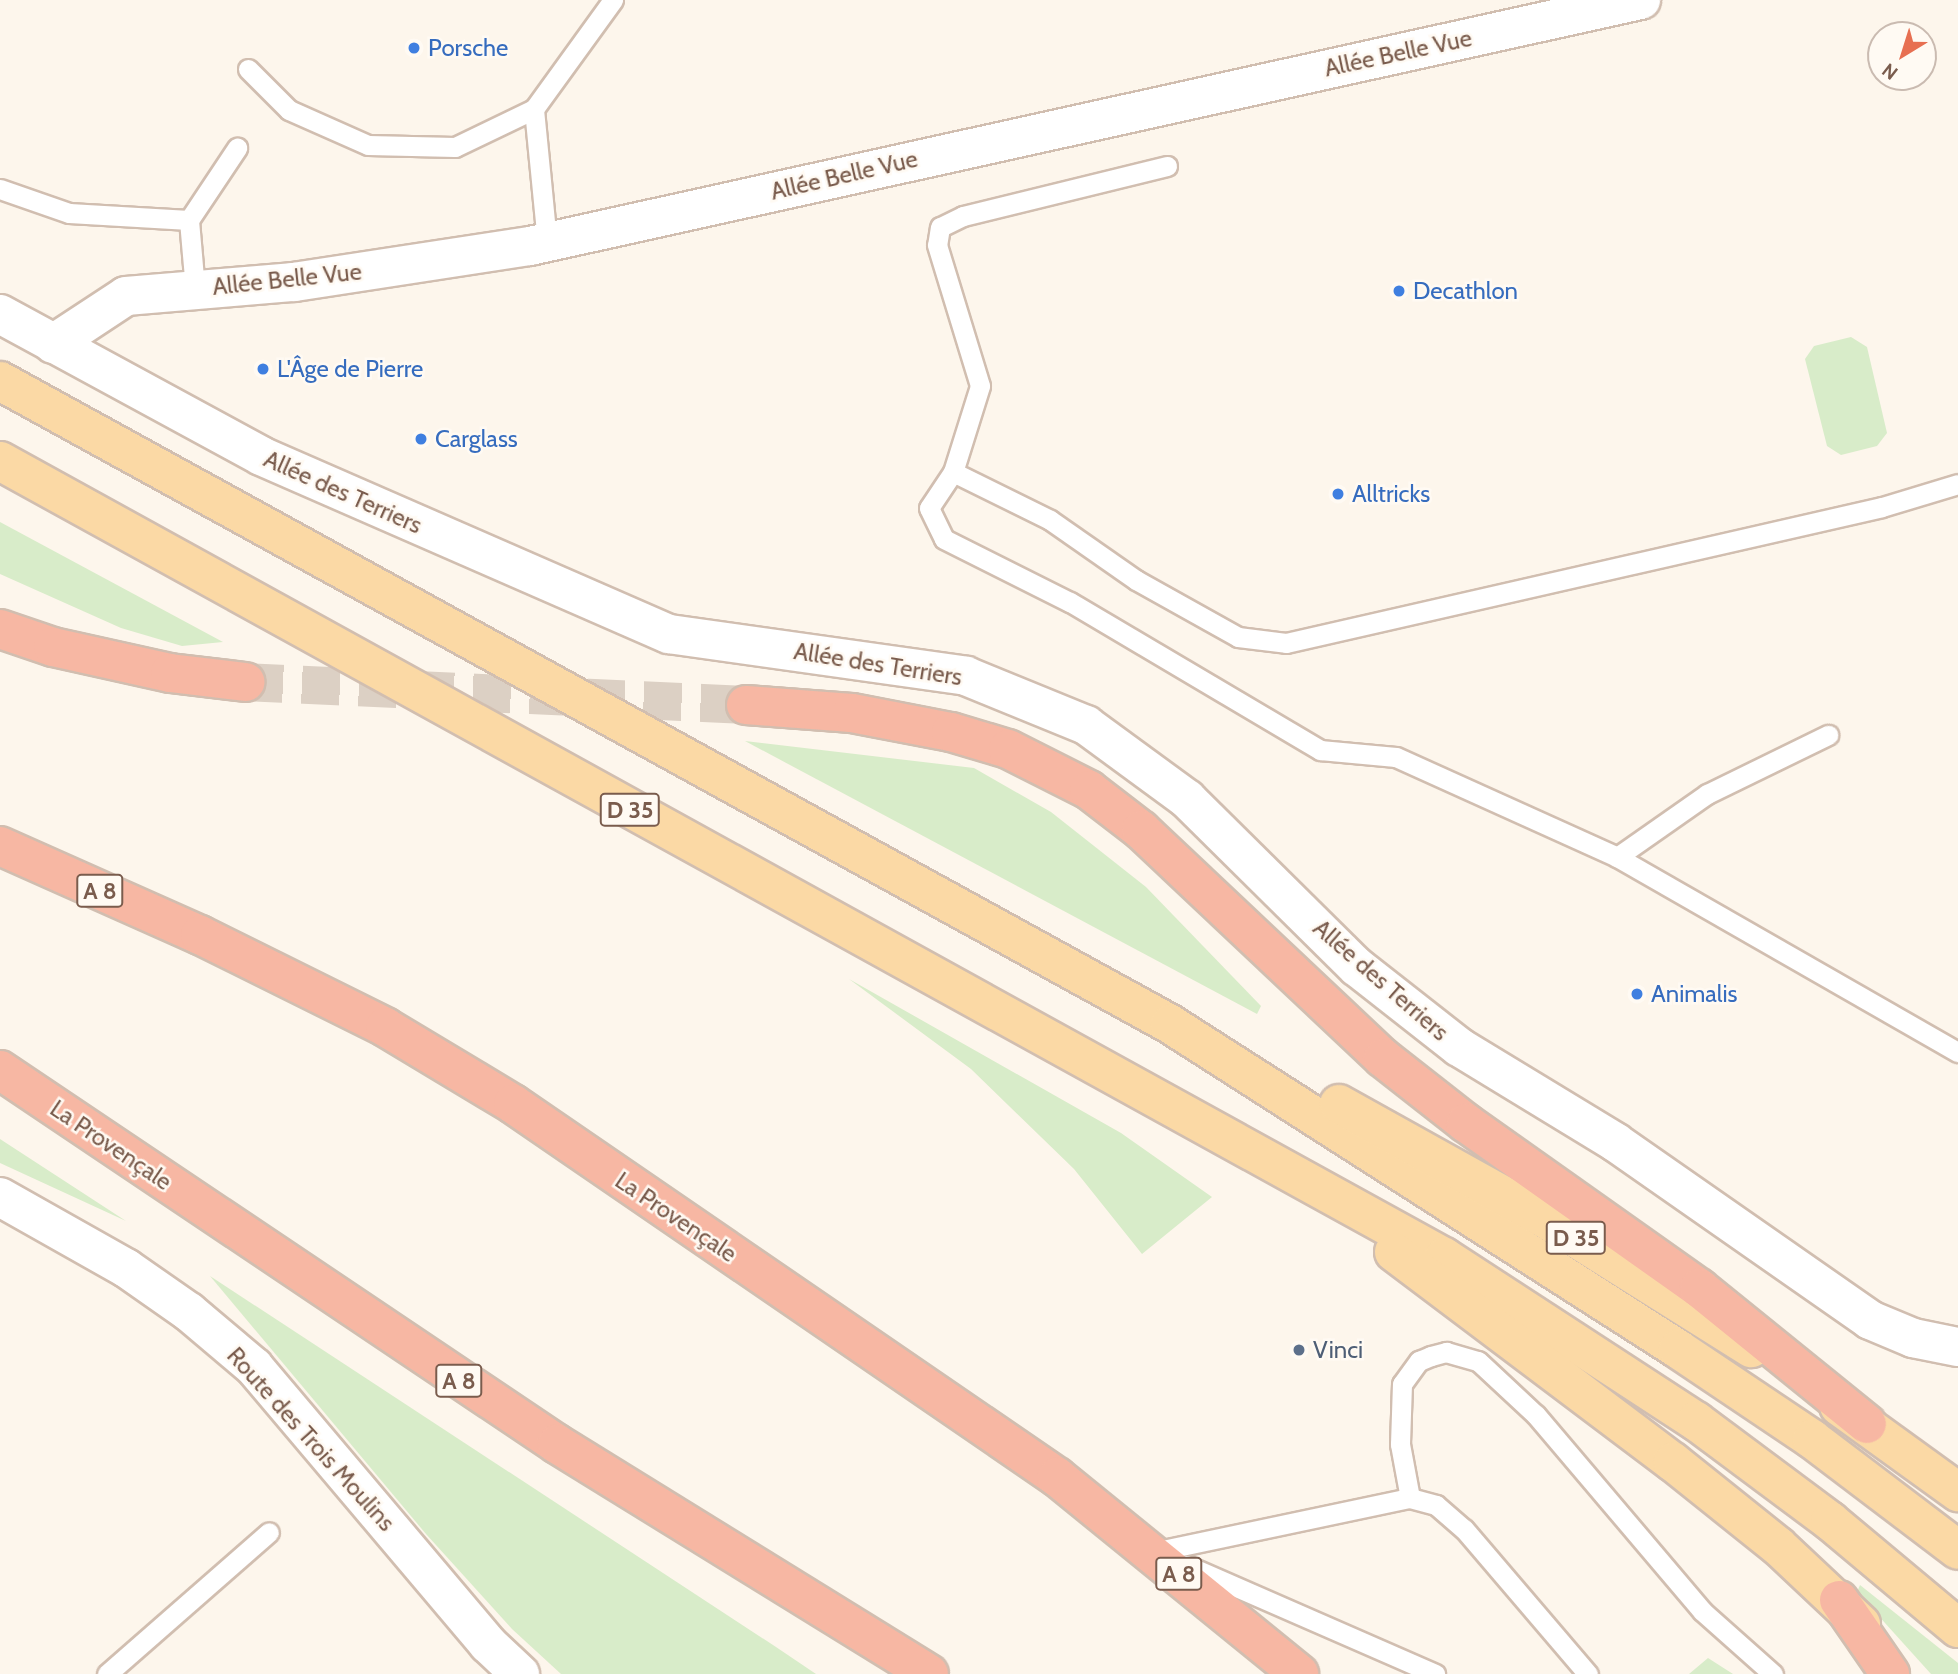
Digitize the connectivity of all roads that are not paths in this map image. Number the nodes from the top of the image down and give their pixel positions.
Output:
1 (613, 0) edge
2 (1641, 0) edge
3 (248, 69) dead end
4 (534, 109) junction
5 (237, 148) dead end
6 (1167, 166) dead end
7 (0, 189) edge
8 (189, 220) junction
9 (547, 242) junction
10 (195, 289) junction
11 (0, 314) edge
12 (53, 344) junction
13 (0, 381) edge
14 (0, 461) edge
15 (953, 472) junction
16 (1958, 484) edge
17 (0, 629) edge
18 (244, 681) tunnel mouth
19 (746, 705) tunnel mouth
20 (1828, 735) dead end
21 (0, 846) edge
22 (1617, 857) junction
23 (1170, 1024) junction
24 (1955, 1045) edge
25 (0, 1070) edge
26 (1262, 1157) junction
27 (0, 1198) edge
28 (1870, 1320) junction
29 (1958, 1328) edge
30 (1958, 1347) edge
31 (1867, 1424) junction
32 (1958, 1492) edge
33 (1410, 1497) junction
34 (269, 1532) dead end
35 (1958, 1550) edge
36 (1153, 1552) junction
37 (1839, 1600) junction
38 (1958, 1628) edge
39 (107, 1674) edge
40 (520, 1674) edge
41 (929, 1674) edge
42 (1298, 1674) edge
43 (1435, 1674) edge
44 (1588, 1674) edge
45 (1773, 1674) edge
46 (1890, 1674) edge
47 (1908, 1674) edge

1 - 4 lane
2 - 9 street, Allée Belle Vue
3 - 4 lane
4 - 9 lane
5 - 8 lane
6 - 15 lane
7 - 8 lane
8 - 10 lane
9 - 10 street, Allée Belle Vue
10 - 12 street, Allée Belle Vue
11 - 12 street, Allée des Terriers
12 - 28 street, Allée des Terriers
13 - 23 main road, D 35
14 - 26 main road, D 35
15 - 16 lane
15 - 22 lane
17 - 18 highway
19 - 31 highway
20 - 22 lane
21 - 36 highway, La Provençale / A 8
22 - 24 lane
23 - 31 main road, D 35
23 - 35 main road
25 - 41 highway, La Provençale / A 8
26 - 37 main road
26 - 38 main road, D 35
27 - 40 street, Route des Trois Moulins
28 - 29 street, Allée des Terriers
28 - 30 street, Allée des Terriers
31 - 32 main road, D 35
33 - 36 lane
33 - 44 lane
33 - 45 lane
34 - 39 lane
36 - 42 highway, La Provençale / A 8
36 - 43 lane
37 - 46 highway
37 - 47 main road

